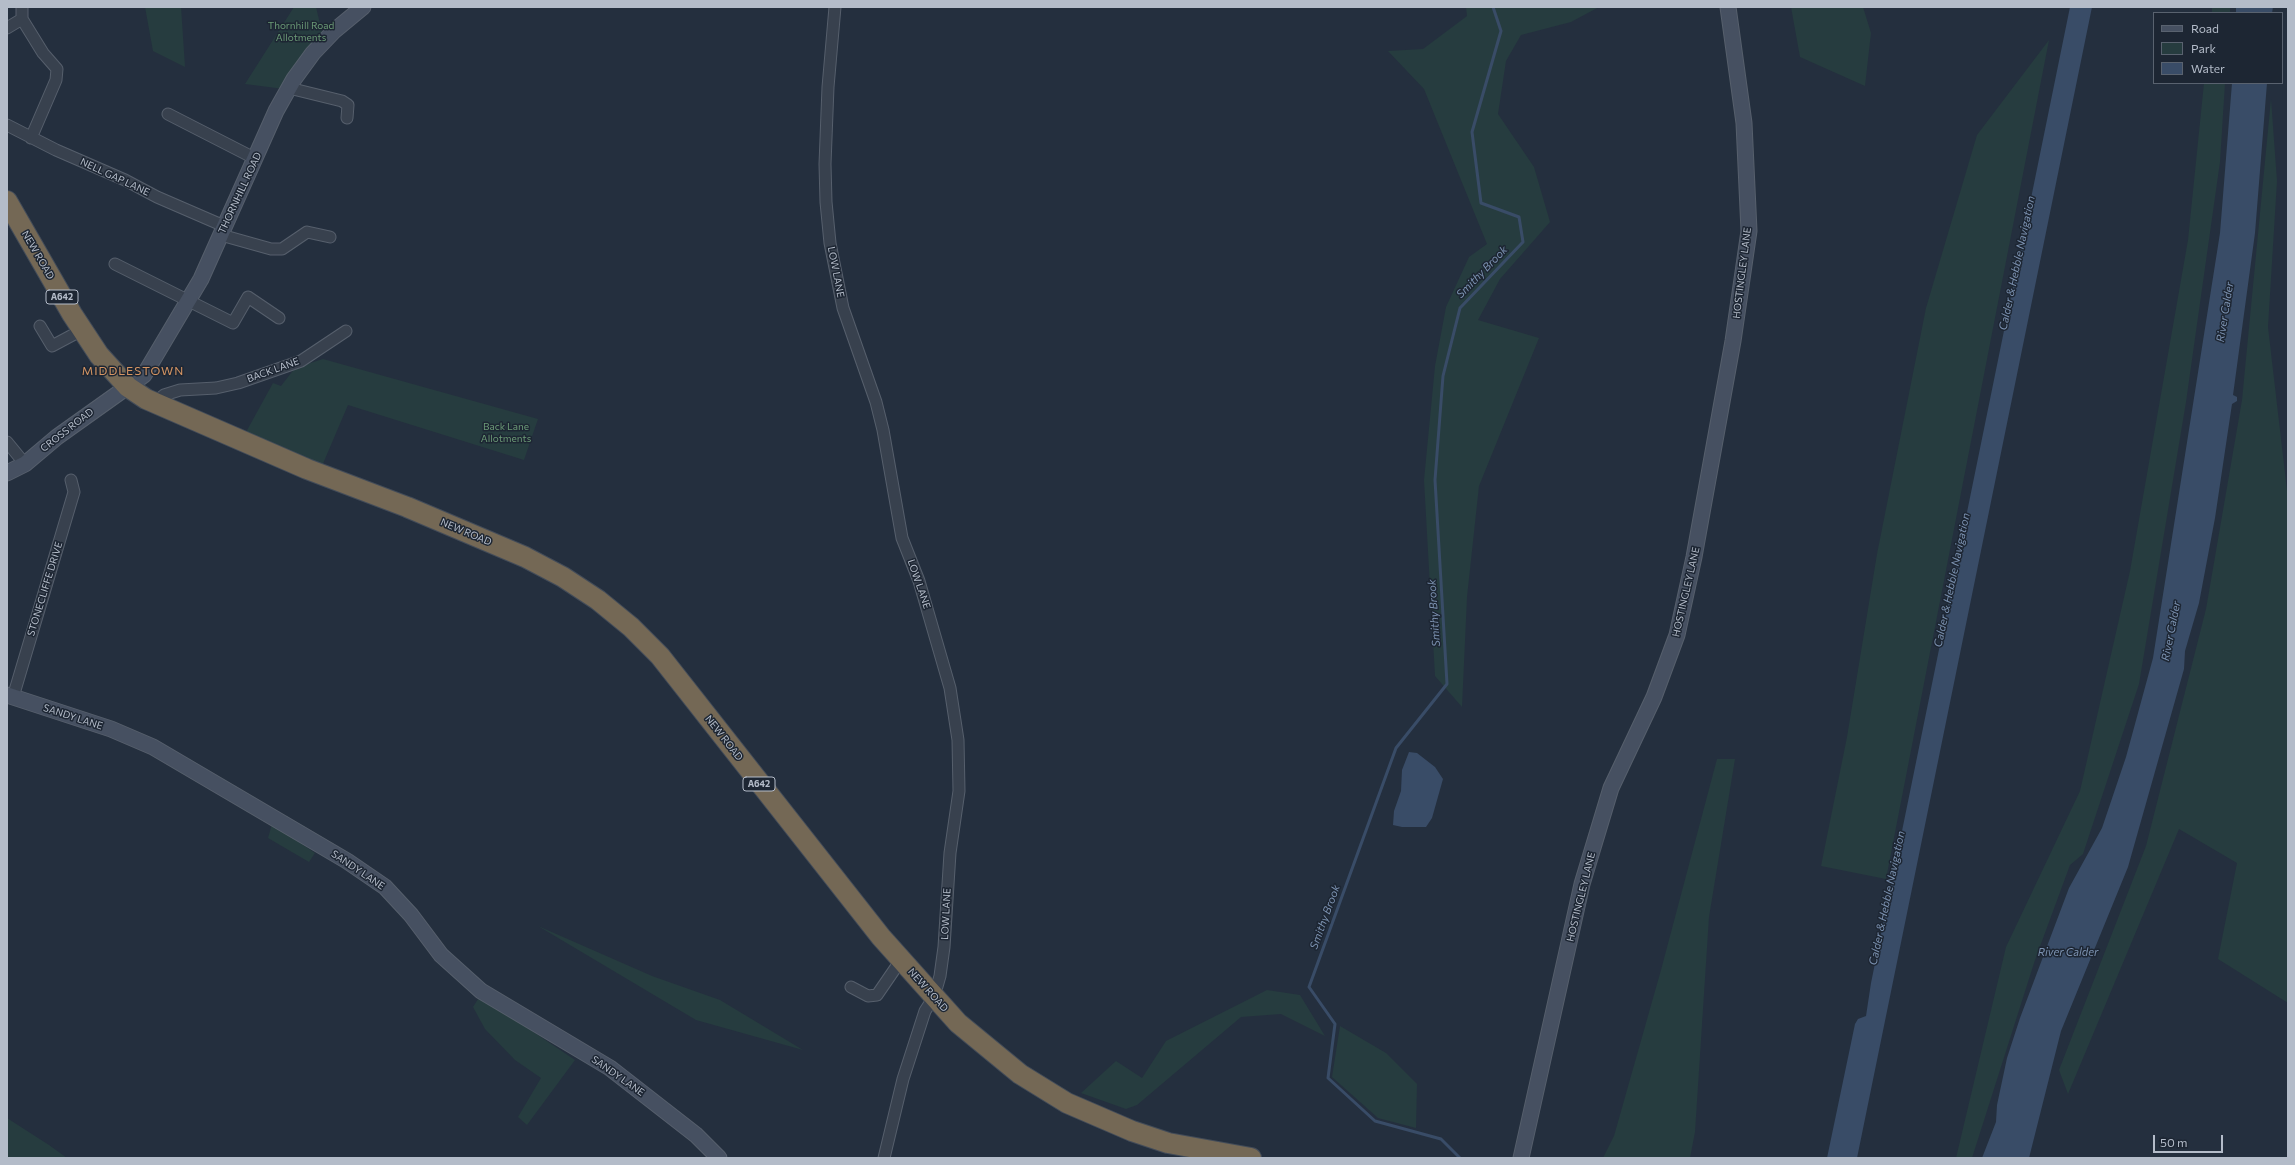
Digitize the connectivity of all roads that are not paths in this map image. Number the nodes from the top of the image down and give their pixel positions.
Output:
1 (363, 7) edge
2 (835, 7) edge
3 (1728, 7) edge
4 (22, 12) edge
5 (7, 28) edge
6 (289, 88) junction
7 (168, 114) dead end
8 (347, 118) dead end
9 (7, 125) edge
10 (31, 138) junction
11 (256, 159) junction
12 (7, 201) edge
13 (222, 231) junction
14 (330, 237) dead end
15 (115, 264) dead end
16 (188, 301) junction
17 (279, 318) dead end
18 (40, 326) dead end
19 (82, 330) junction
20 (346, 331) dead end
21 (128, 387) junction
22 (150, 401) junction
23 (7, 442) edge
24 (25, 464) junction
25 (7, 473) edge
26 (71, 480) dead end
27 (10, 696) edge
28 (901, 960) junction
29 (851, 987) dead end
30 (934, 997) junction
31 (719, 1158) edge
32 (884, 1158) edge
33 (1251, 1158) edge
34 (1521, 1158) edge

1 - 6 street, THORNHILL ROAD
2 - 30 street, LOW LANE
3 - 34 street, HOSTINGLEY LANE
4 - 5 street
4 - 10 street
6 - 8 street
6 - 11 street, THORNHILL ROAD
7 - 11 street
9 - 10 street, NELL GAP LANE
10 - 13 street, NELL GAP LANE
11 - 13 street, THORNHILL ROAD
12 - 19 highway, NEW ROAD / A642
13 - 14 street, NELL GAP LANE
13 - 16 street, THORNHILL ROAD
15 - 16 street
16 - 17 street
16 - 21 street, THORNHILL ROAD
18 - 19 street
19 - 21 highway, NEW ROAD / A642
20 - 22 street, BACK LANE
21 - 22 highway, NEW ROAD / A642
21 - 24 street, CROSS ROAD
22 - 28 highway, NEW ROAD / A642
23 - 24 street
24 - 25 street, CROSS ROAD
26 - 27 street, STONECLIFFE DRIVE
27 - 31 street, SANDY LANE
28 - 29 street
28 - 30 highway, NEW ROAD / A642
30 - 32 street, LOW LANE
30 - 33 highway, NEW ROAD / A642

